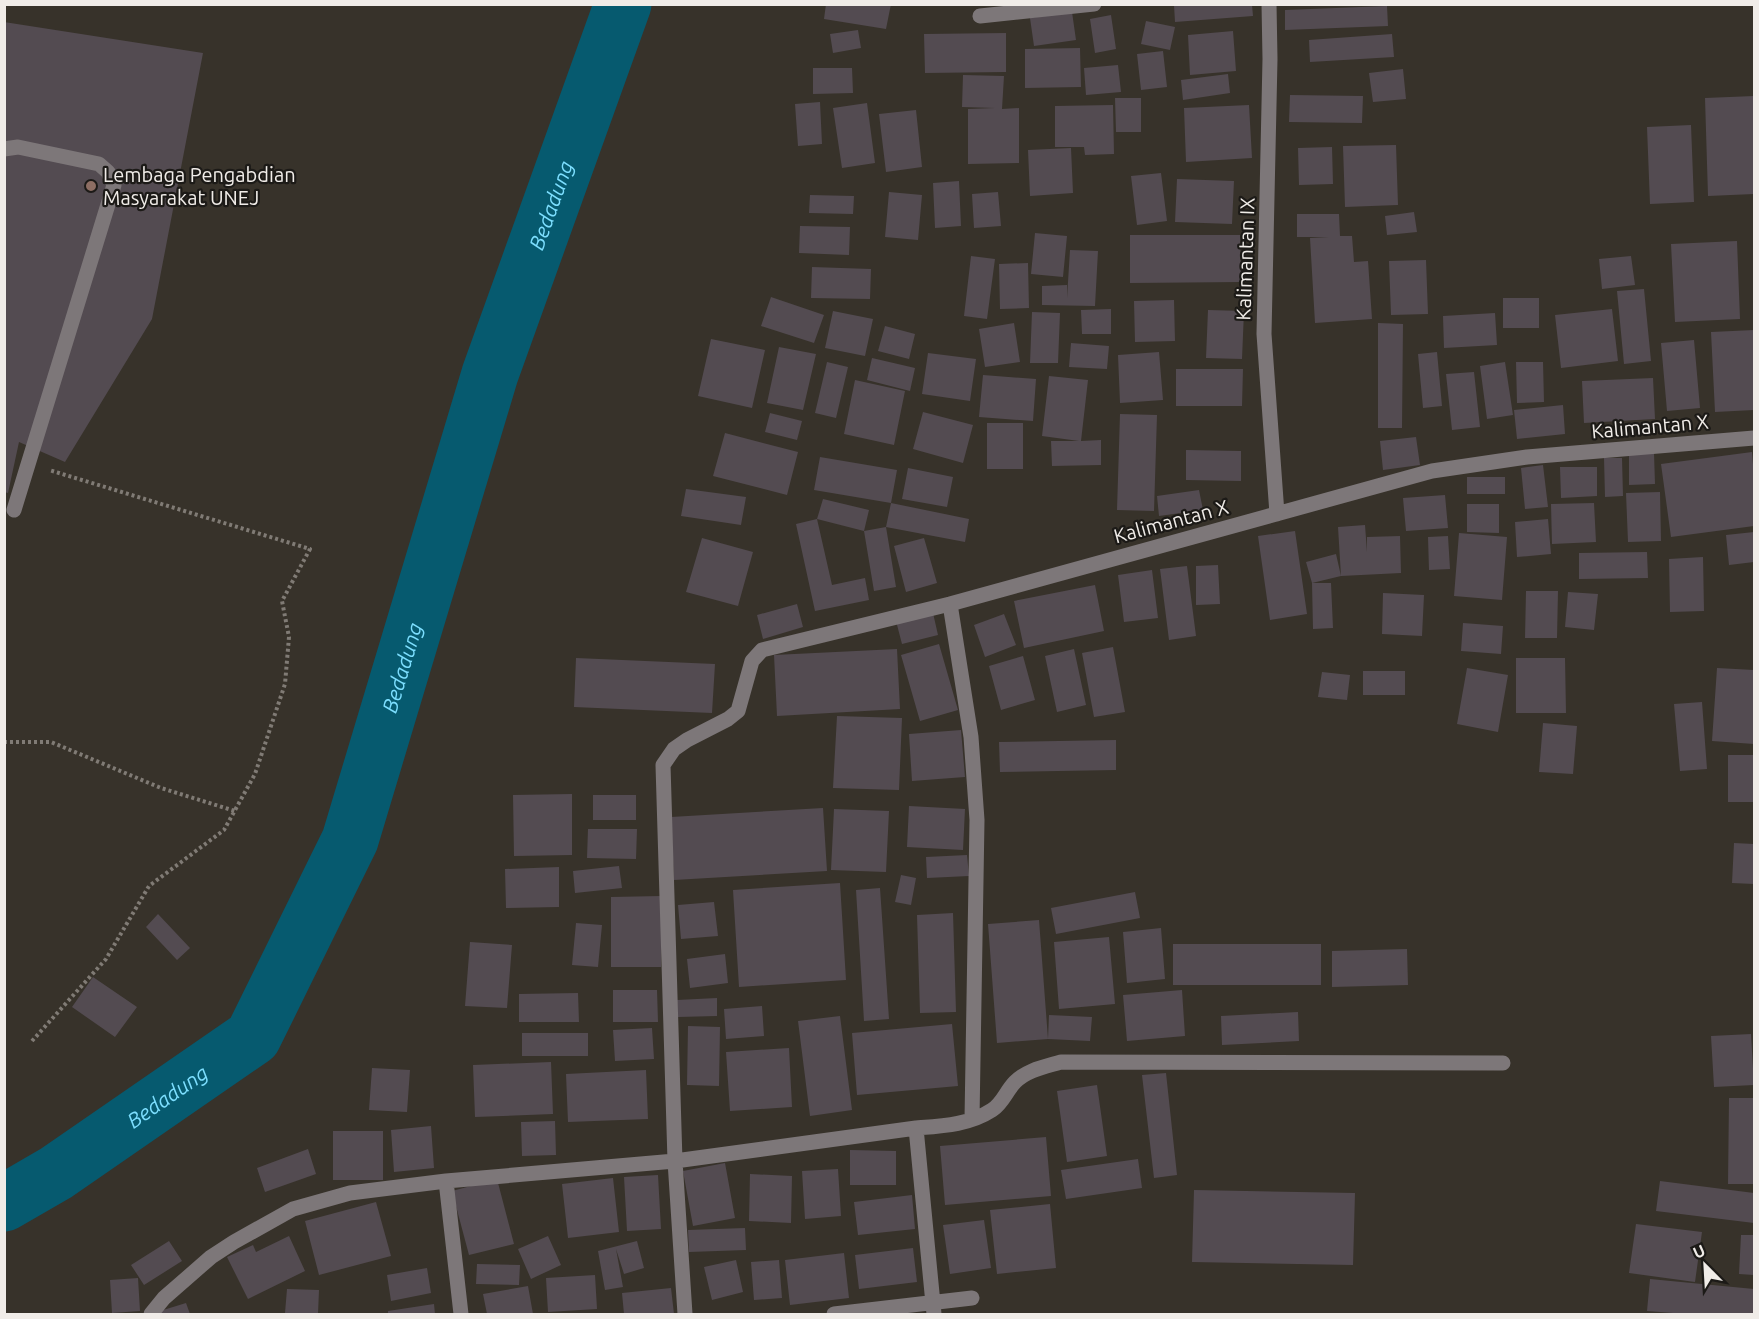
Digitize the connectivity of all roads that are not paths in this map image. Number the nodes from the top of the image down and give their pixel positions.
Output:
1 (1094, 4) edge
2 (1269, 4) edge
3 (980, 16) dead end
4 (4, 149) edge
5 (1755, 438) edge
6 (15, 510) edge
7 (1277, 514) junction
8 (950, 604) junction
9 (1503, 1063) dead end
10 (972, 1119) junction
11 (916, 1128) junction
12 (675, 1161) junction
13 (446, 1181) junction
14 (972, 1298) dead end
15 (933, 1309) edge
16 (151, 1314) edge
17 (461, 1314) edge
18 (685, 1314) edge
19 (834, 1314) edge

1 - 3 street
2 - 7 street, Kalimantan IX
4 - 6 street
5 - 7 street, Kalimantan X
7 - 8 street, Kalimantan X
8 - 10 street
8 - 12 street, Kalimantan X
9 - 10 street
10 - 11 street
11 - 12 street
11 - 15 street
12 - 13 street
12 - 18 street
13 - 16 street
13 - 17 street
14 - 15 street
15 - 19 street

